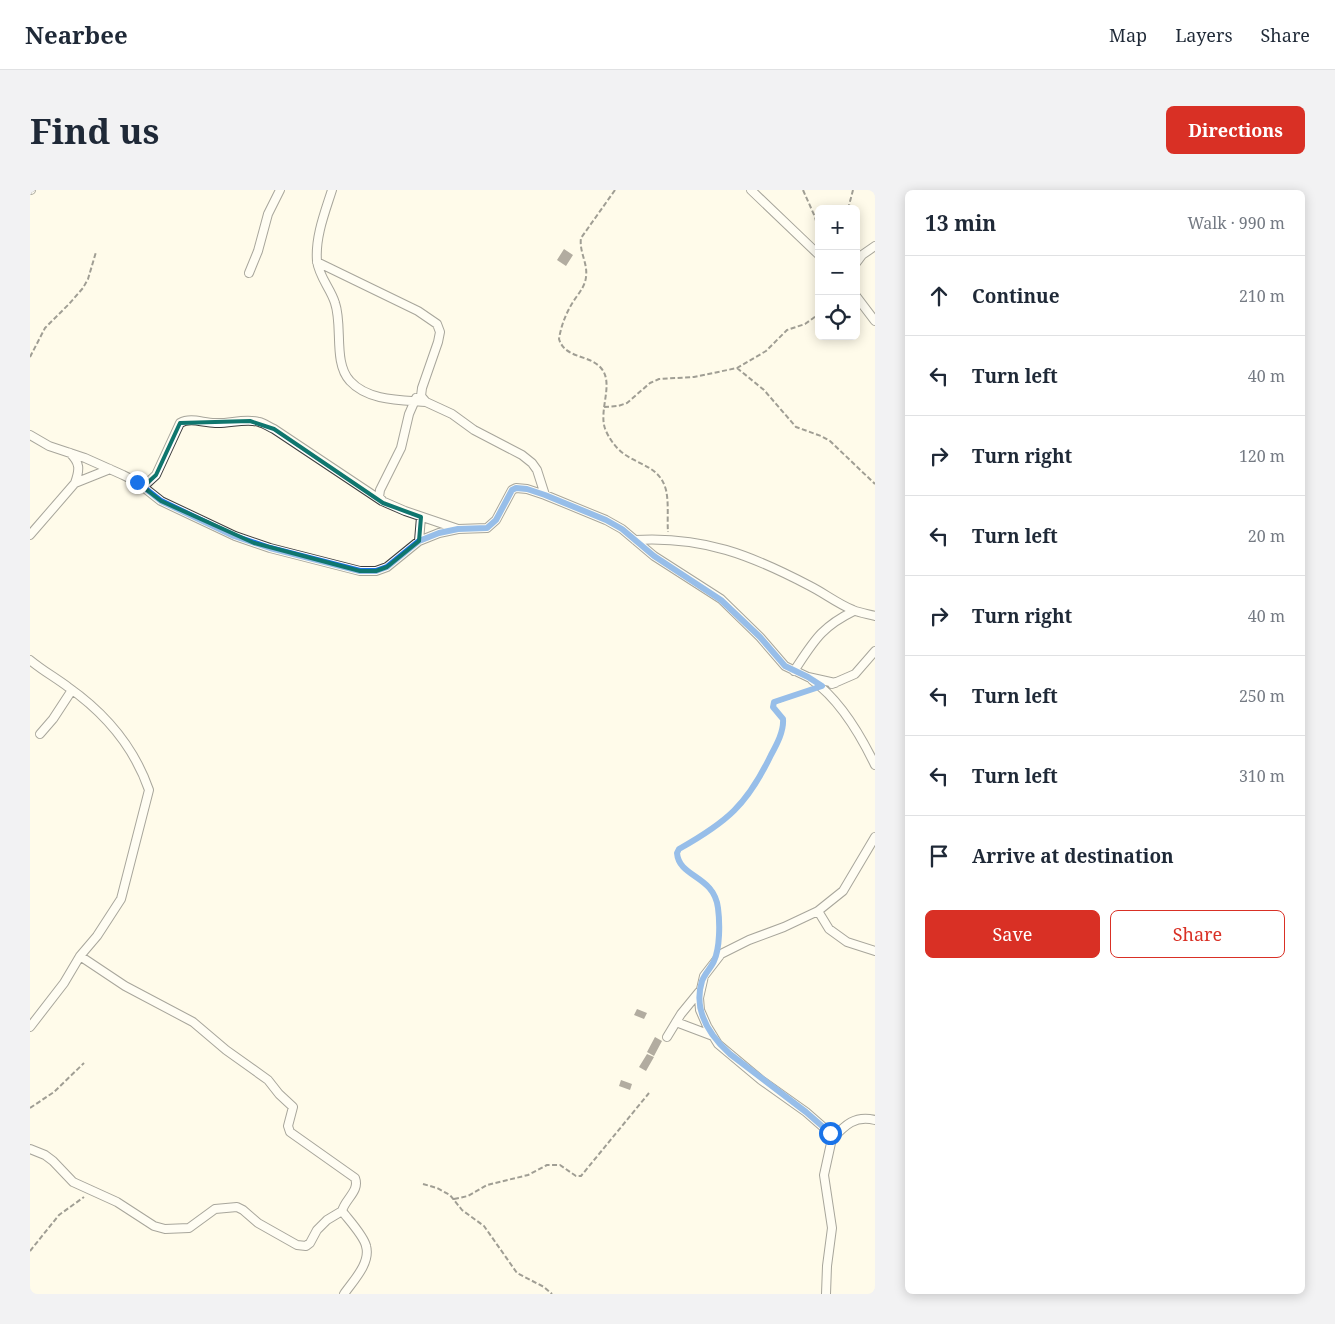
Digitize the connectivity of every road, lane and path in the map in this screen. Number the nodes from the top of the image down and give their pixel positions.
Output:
1 (280, 190) edge
2 (332, 190) edge
3 (615, 190) edge
4 (750, 190) edge
5 (803, 190) edge
6 (853, 190) edge
7 (849, 205) edge
8 (815, 217) edge
9 (875, 246) edge
10 (815, 251) edge
11 (96, 252) dead end
12 (860, 258) edge
13 (317, 262) junction
14 (249, 273) dead end
15 (860, 299) edge
16 (815, 317) edge
17 (875, 321) edge
18 (30, 357) edge
19 (736, 368) junction
20 (422, 388) junction
21 (414, 401) junction
22 (426, 402) junction
23 (604, 407) junction
24 (30, 435) edge
25 (69, 453) junction
26 (110, 469) junction
27 (75, 483) junction
28 (875, 484) edge
29 (143, 487) junction
30 (545, 495) junction
31 (382, 501) junction
32 (421, 517) junction
33 (458, 529) junction
34 (30, 535) edge
35 (668, 539) junction
36 (635, 540) junction
37 (419, 541) junction
38 (854, 610) junction
39 (875, 616) edge
40 (875, 651) edge
41 (30, 660) edge
42 (794, 671) junction
43 (808, 677) junction
44 (835, 683) junction
45 (822, 686) junction
46 (72, 690) junction
47 (40, 734) dead end
48 (875, 765) edge
49 (875, 838) edge
50 (818, 911) junction
51 (875, 951) edge
52 (80, 956) junction
53 (714, 960) junction
54 (700, 990) junction
55 (676, 1022) junction
56 (30, 1027) edge
57 (713, 1036) junction
58 (667, 1037) dead end
59 (84, 1063) dead end
60 (649, 1093) dead end
61 (30, 1108) edge
62 (875, 1120) edge
63 (832, 1139) junction
64 (30, 1149) edge
65 (423, 1184) dead end
66 (92, 1191) junction
67 (454, 1199) junction
68 (342, 1211) junction
69 (30, 1251) edge
70 (344, 1294) edge
71 (552, 1294) edge
72 (826, 1294) edge

1 - 14 street
2 - 13 street
3 - 23 path
4 - 10 street
5 - 8 path
6 - 7 path
9 - 12 street
11 - 18 path
13 - 20 street
13 - 21 street
15 - 17 street
16 - 19 path
19 - 23 path
19 - 28 path
20 - 21 street
20 - 22 street
21 - 22 street
21 - 31 street
22 - 30 street
23 - 35 path
24 - 25 street
25 - 26 street
25 - 27 street
26 - 27 street
26 - 29 street
27 - 34 street
29 - 31 street
29 - 37 street
30 - 33 street
30 - 36 street
31 - 32 street
31 - 33 street
32 - 33 street
32 - 37 street
33 - 37 street
35 - 36 street
35 - 38 street
36 - 42 street
38 - 39 street
38 - 42 street
40 - 44 street
41 - 46 street
42 - 43 street
43 - 44 street
43 - 45 street
44 - 45 street
45 - 48 street
45 - 53 path
46 - 47 street
46 - 52 street
49 - 50 street
50 - 51 street
50 - 53 street
52 - 56 street
52 - 68 street
53 - 54 street
54 - 55 street
54 - 57 street
55 - 57 street
55 - 58 street
57 - 63 street
59 - 61 path
60 - 67 path
62 - 63 street
63 - 72 street
64 - 66 street
65 - 67 path
66 - 68 street
66 - 69 path
67 - 71 path
68 - 70 street

